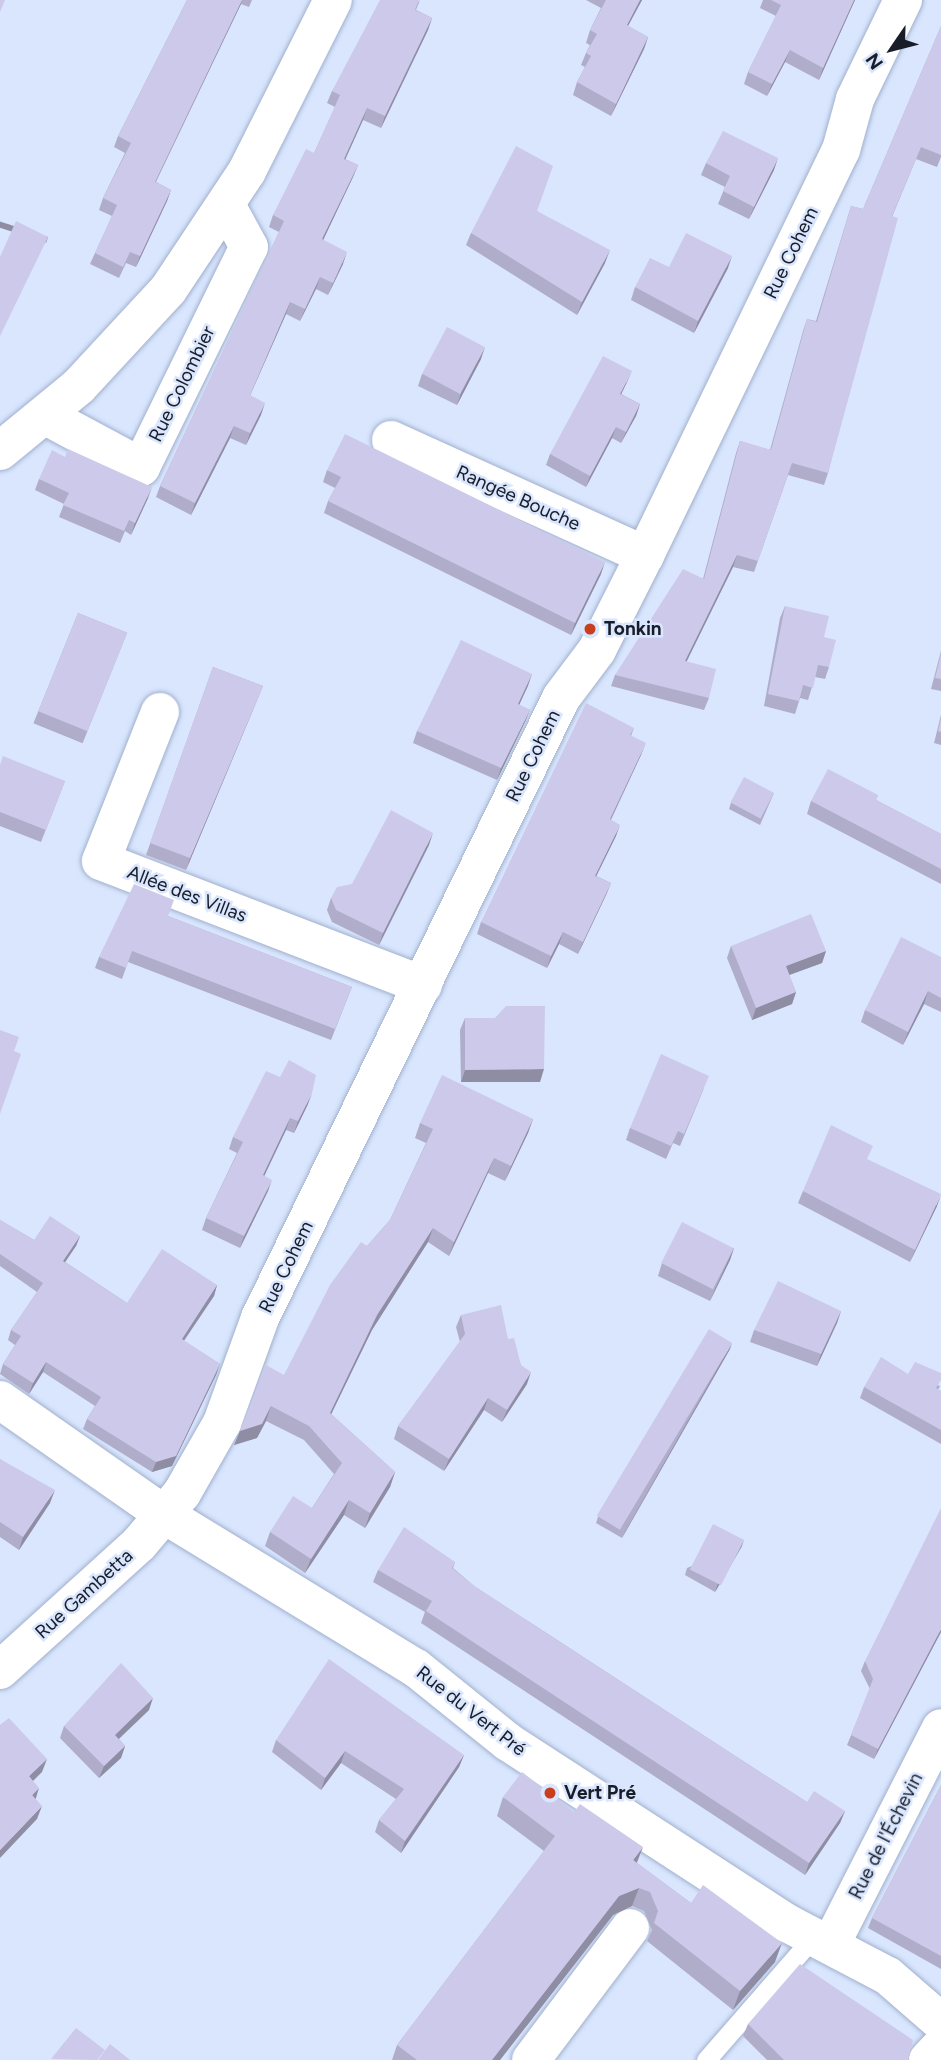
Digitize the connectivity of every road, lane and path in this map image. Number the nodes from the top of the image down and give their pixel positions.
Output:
1 (333, 0) edge
2 (903, 0) edge
3 (226, 205) junction
4 (46, 416) junction
5 (391, 440) dead end
6 (0, 451) edge
7 (645, 555) junction
8 (160, 712) dead end
9 (423, 985) junction
10 (0, 1400) edge
11 (165, 1515) junction
12 (0, 1670) edge
13 (941, 1728) edge
14 (630, 1928) dead end
15 (823, 1940) junction
16 (941, 2022) edge
17 (941, 2046) edge
18 (531, 2060) edge
19 (706, 2060) edge
20 (929, 2060) edge

1 - 3 street
2 - 7 street, Rue Cohem
3 - 4 street
3 - 4 street, Rue Colombier
4 - 6 street
5 - 7 street, Rangée Bouche
7 - 9 street, Rue Cohem
8 - 9 street, Allée des Villas
9 - 11 street, Rue Cohem
10 - 11 street, Rue du Vert Pré
11 - 12 street, Rue Gambetta
11 - 15 street, Rue du Vert Pré
13 - 15 street, Rue de l'Échevin
14 - 18 street
15 - 16 street, Rue du Vert Pré
15 - 19 lane
17 - 20 street

